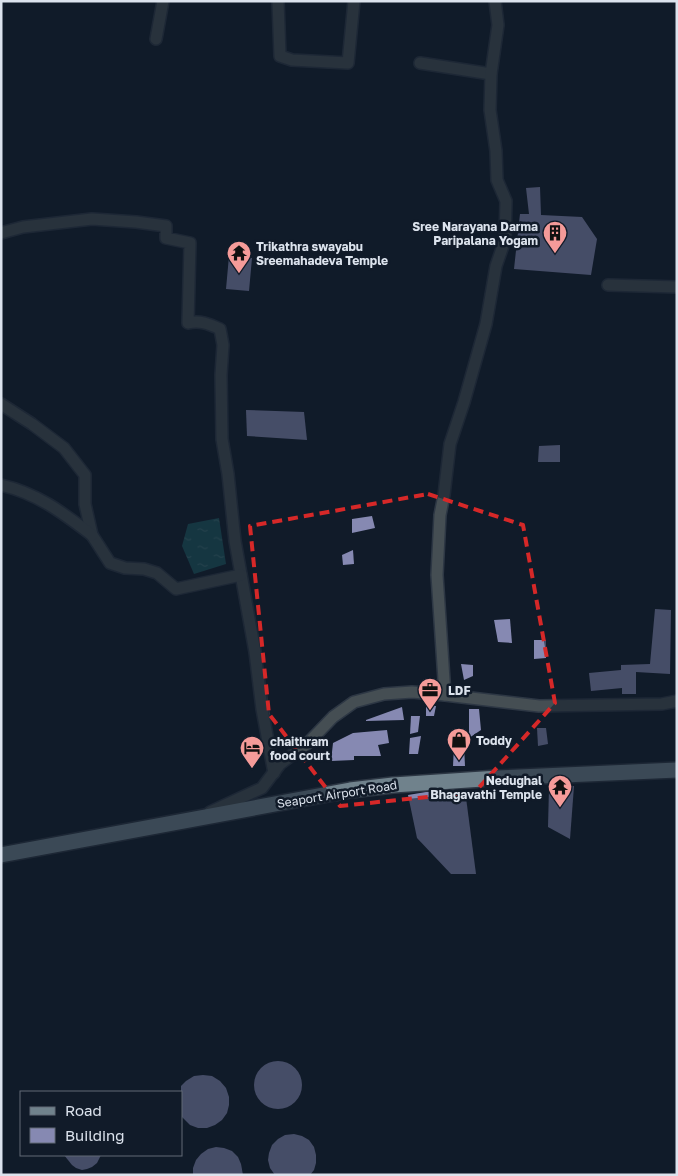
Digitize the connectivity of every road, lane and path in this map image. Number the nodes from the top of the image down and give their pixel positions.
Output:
1 (163, 1) edge
2 (278, 1) edge
3 (354, 1) edge
4 (495, 1) edge
5 (156, 39) dead end
6 (420, 62) dead end
7 (490, 74) junction
8 (1, 233) edge
9 (608, 285) dead end
10 (677, 287) edge
11 (1, 404) edge
12 (1, 485) edge
13 (85, 504) junction
14 (64, 514) junction
15 (92, 534) junction
16 (241, 575) junction
17 (445, 696) junction
18 (677, 701) edge
19 (677, 770) edge
20 (274, 773) junction
21 (192, 820) junction
22 (1, 856) edge

1 - 5 street
2 - 3 street
4 - 7 street
6 - 7 street
7 - 17 street
8 - 16 street
9 - 10 street
11 - 13 street
12 - 14 street
13 - 14 street
13 - 15 street
14 - 15 street
15 - 16 street
16 - 20 street
17 - 18 street
17 - 20 street
19 - 21 main road, Seaport Airport Road
20 - 21 street
21 - 22 main road, Seaport Airport Road

